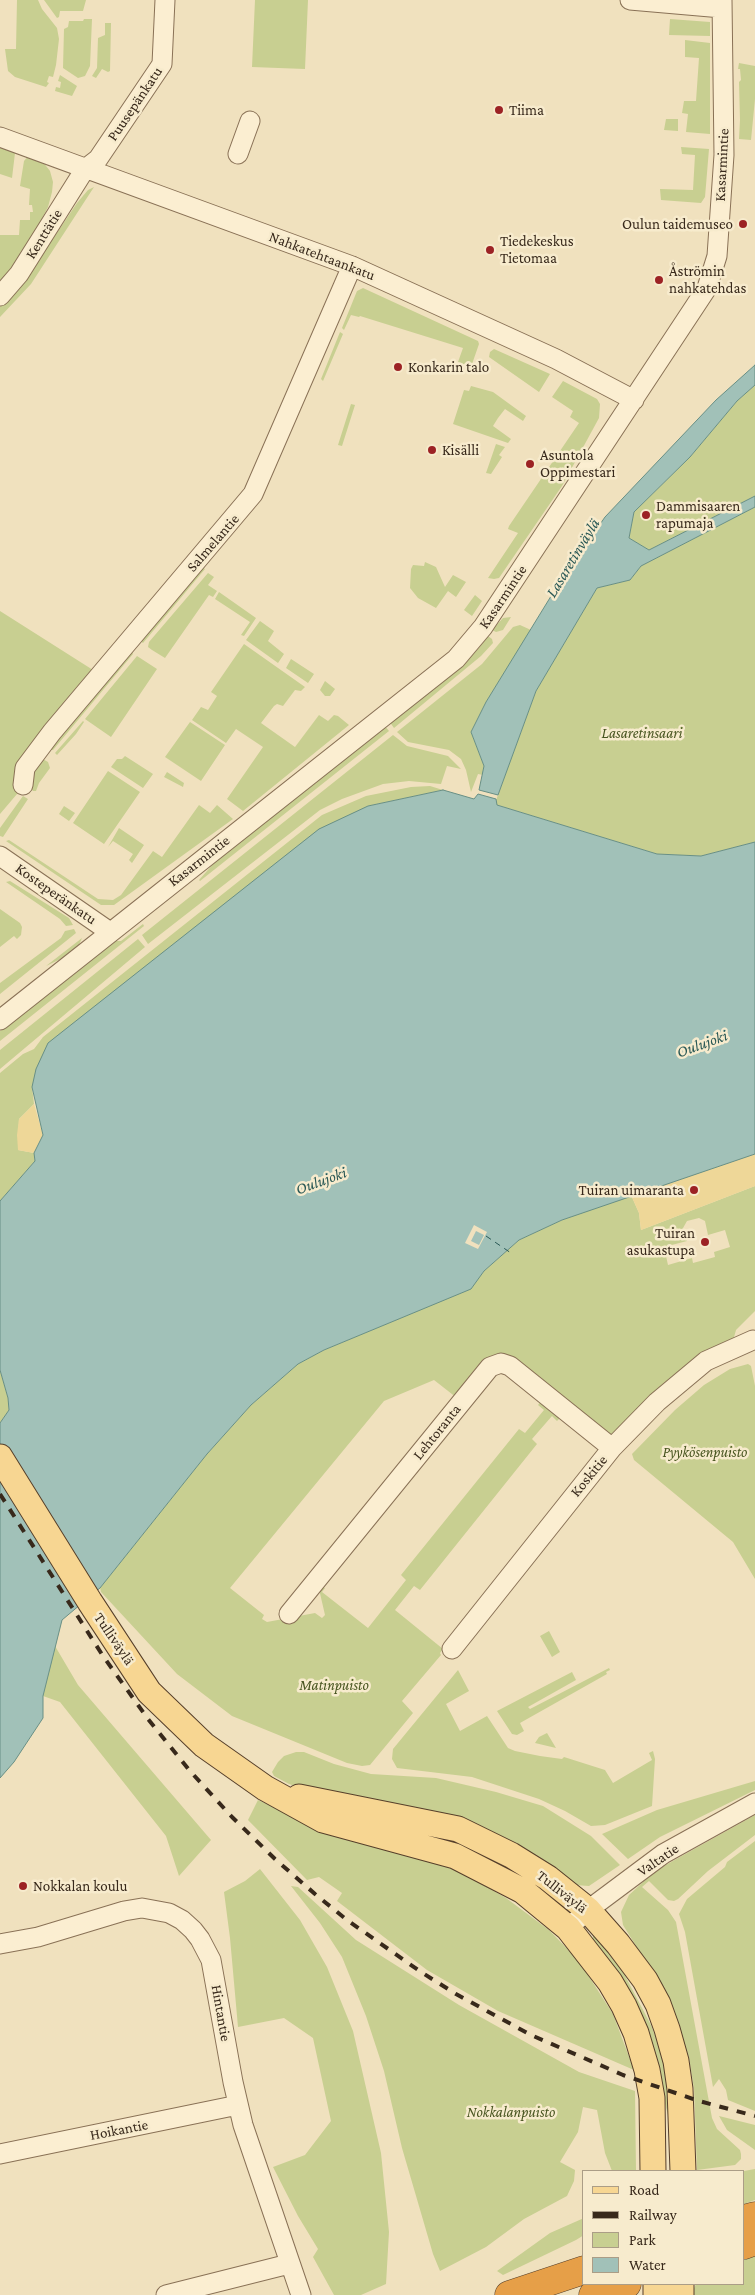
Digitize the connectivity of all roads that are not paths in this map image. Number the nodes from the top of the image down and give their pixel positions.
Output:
1 (165, 0) edge
2 (630, 0) edge
3 (722, 4) edge
4 (250, 121) dead end
5 (0, 137) edge
6 (238, 154) dead end
7 (85, 169) junction
8 (352, 266) junction
9 (0, 296) edge
10 (634, 400) junction
11 (23, 786) dead end
12 (1, 855) edge
13 (110, 932) junction
14 (0, 1020) edge
15 (754, 1342) edge
16 (612, 1448) junction
17 (0, 1457) edge
18 (289, 1614) dead end
19 (452, 1649) dead end
20 (265, 1788) junction
21 (755, 1803) edge
22 (588, 1910) junction
23 (568, 1928) junction
24 (0, 1944) edge
25 (238, 2105) junction
26 (0, 2154) edge
27 (685, 2167) edge
28 (653, 2170) edge
29 (289, 2264) junction
30 (580, 2270) edge
31 (624, 2285) edge
32 (166, 2295) edge
33 (301, 2295) edge
34 (509, 2295) edge
35 (593, 2295) edge

1 - 7 street, Puusepänkatu
2 - 3 street
3 - 10 street, Kasarmintie
4 - 6 street
5 - 7 street, Nahkatehtaankatu
7 - 8 street, Nahkatehtaankatu
7 - 9 street, Kenttätie
8 - 10 street, Nahkatehtaankatu
8 - 11 street, Salmelantie
10 - 13 street, Kasarmintie
12 - 13 street, Kosteperänkatu
13 - 14 street, Kasarmintie
15 - 16 street, Koskitie
16 - 18 street, Lehtoranta
16 - 19 street, Koskitie
17 - 20 main road, Tulliväylä
20 - 22 main road, Tulliväylä
20 - 23 main road, Tulliväylä
21 - 22 street, Valtatie
22 - 23 street, Valtatie
22 - 27 main road, Tulliväylä
23 - 28 main road, Tulliväylä
24 - 25 street, Hintantie
25 - 26 street, Hoikantie
25 - 29 street, Hintantie
29 - 32 street
29 - 33 street, Hintantie
30 - 34 highway
31 - 35 highway

